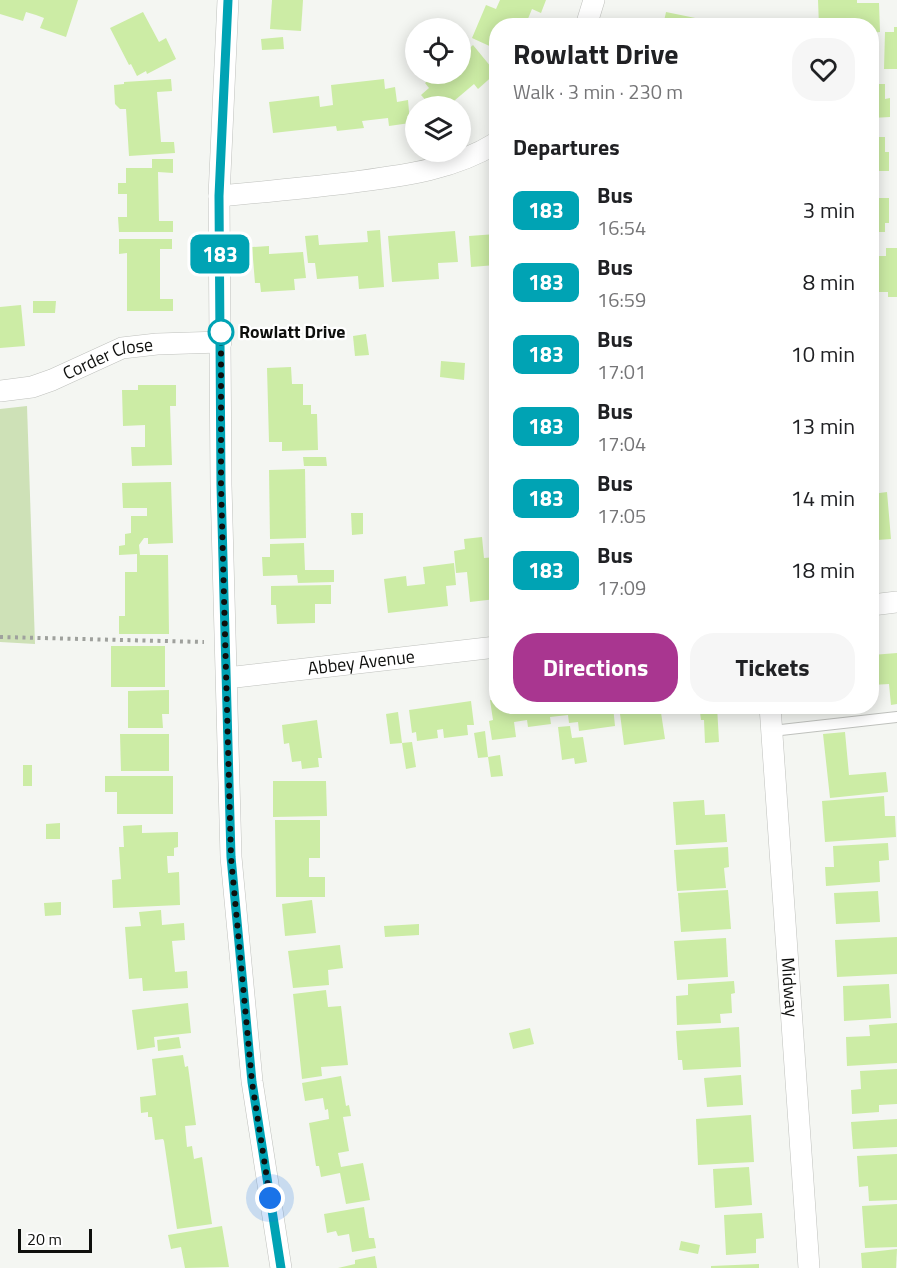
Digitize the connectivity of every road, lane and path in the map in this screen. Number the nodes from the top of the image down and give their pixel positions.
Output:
1 (228, 0) edge
2 (594, 0) edge
3 (588, 18) edge
4 (489, 147) edge
5 (219, 196) junction
6 (221, 342) junction
7 (0, 391) edge
8 (897, 602) edge
9 (879, 603) edge
10 (0, 637) edge
11 (226, 641) junction
12 (489, 647) edge
13 (227, 678) junction
14 (771, 714) edge
15 (897, 717) edge
16 (772, 731) junction
17 (281, 1268) edge
18 (809, 1268) edge

1 - 5 street
2 - 3 street
4 - 5 street
5 - 6 street
6 - 7 street, Corder Close
6 - 11 street
8 - 9 street
10 - 11 path
11 - 13 street
12 - 13 street, Abbey Avenue
13 - 17 street
14 - 16 street, Midway
15 - 16 lane
16 - 18 street, Midway

